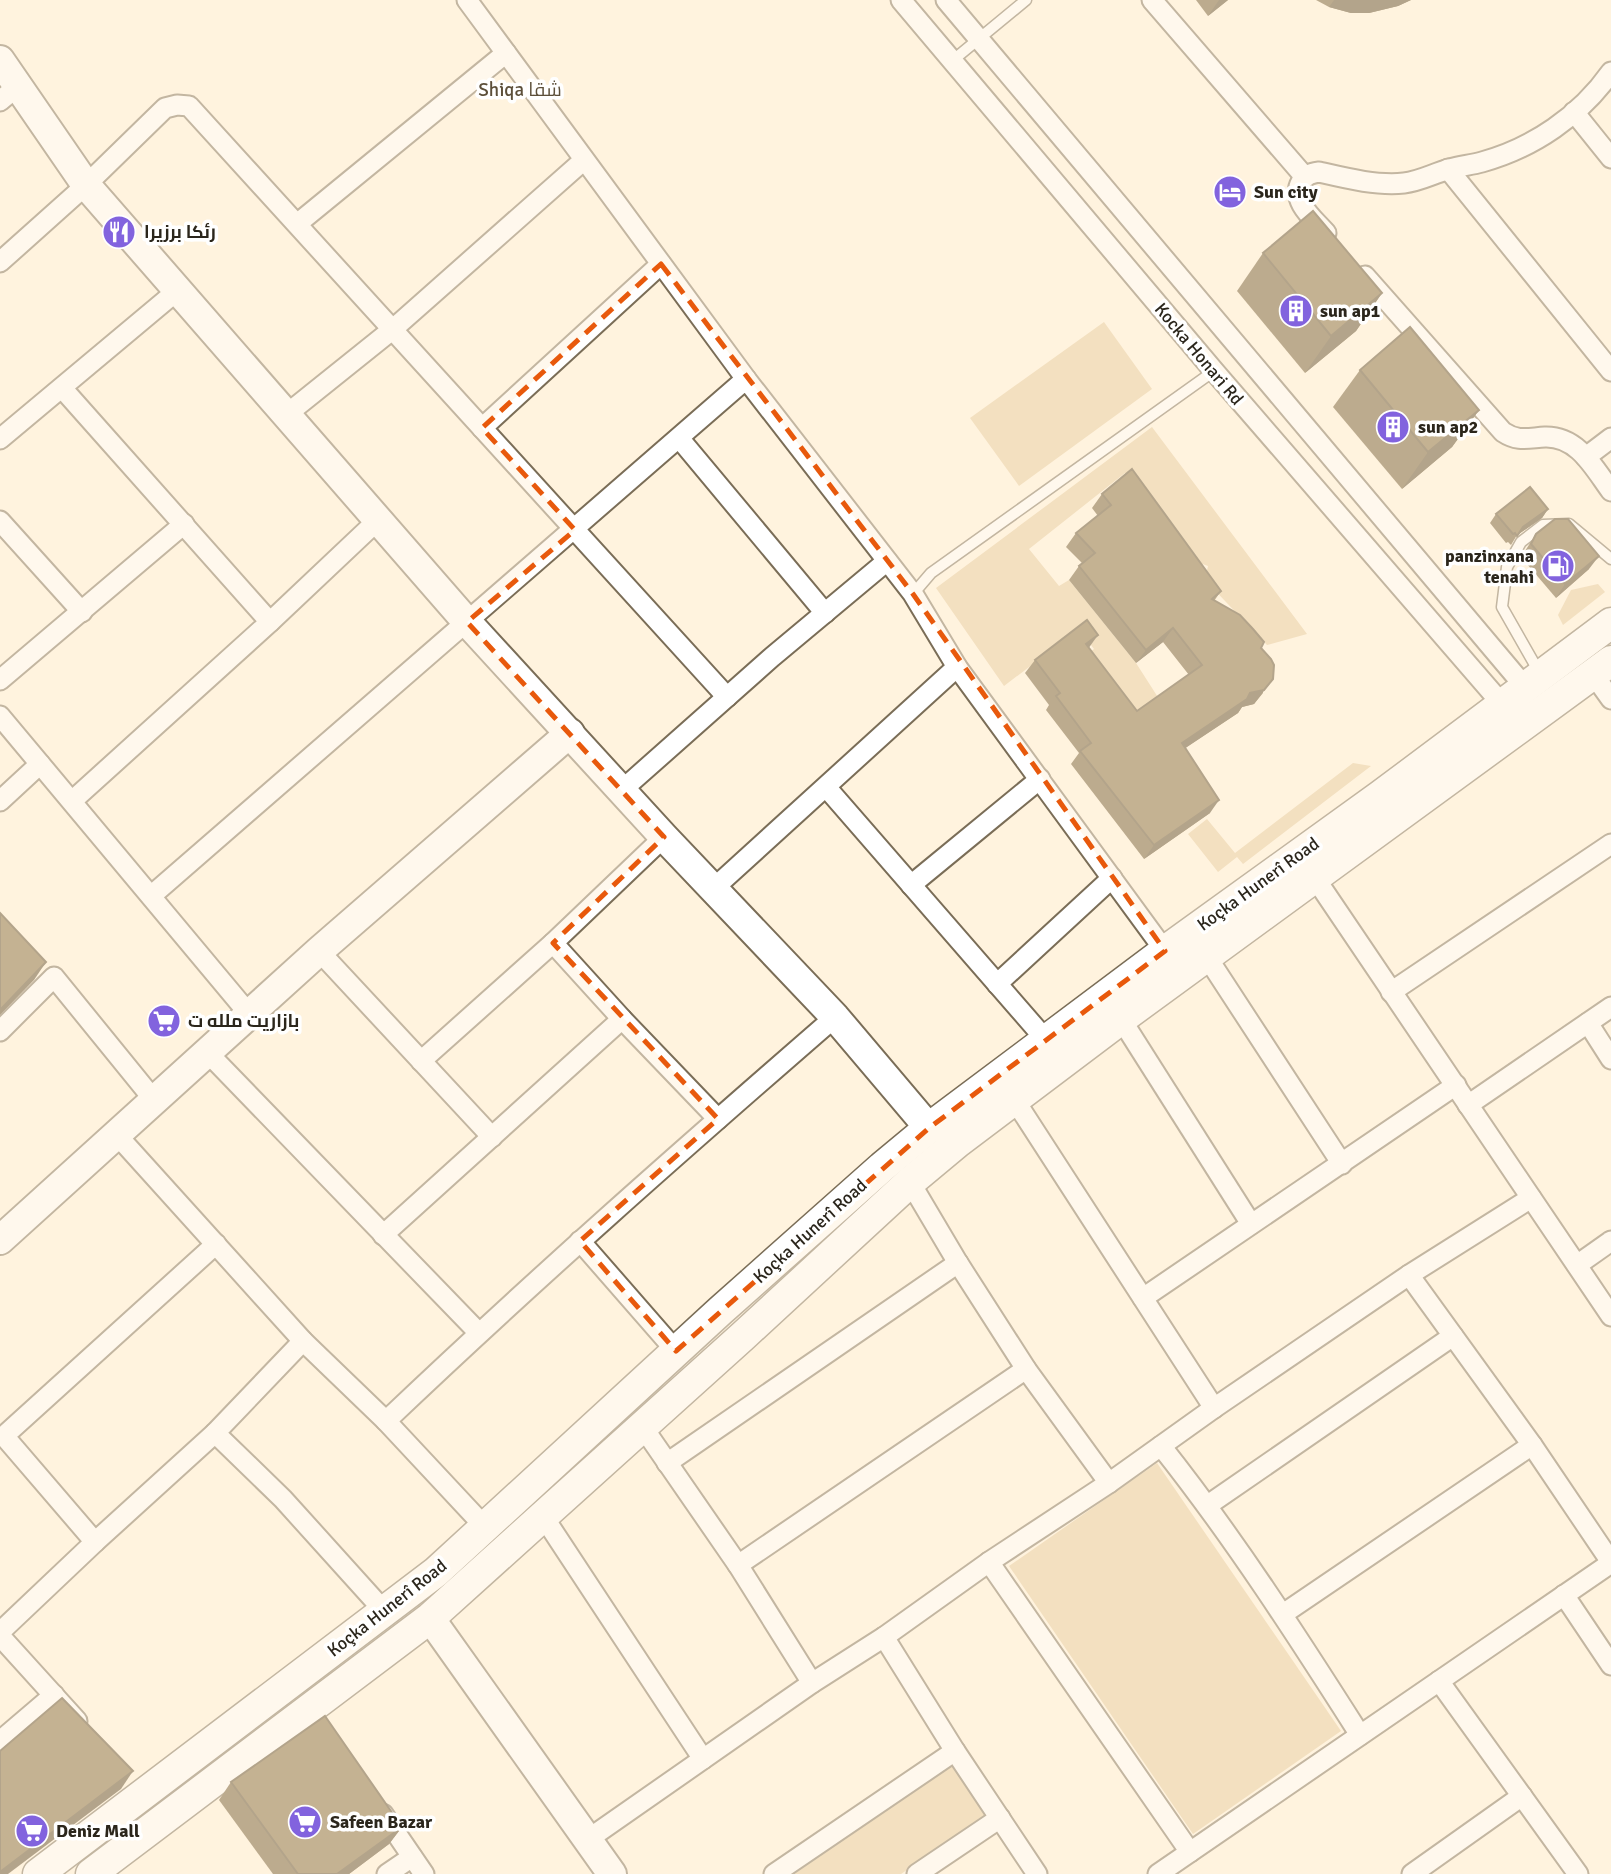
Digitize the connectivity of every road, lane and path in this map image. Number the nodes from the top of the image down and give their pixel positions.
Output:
1 (467, 0) edge
2 (901, 0) edge
3 (946, 0) edge
4 (1026, 0) edge
5 (1152, 0) edge
6 (979, 39) junction
7 (506, 52) junction
8 (0, 60) edge
9 (952, 61) junction
10 (1611, 72) edge
11 (5, 97) edge
12 (1574, 113) junction
13 (1611, 158) edge
14 (584, 160) junction
15 (1448, 169) junction
16 (1305, 177) junction
17 (86, 185) junction
18 (297, 224) junction
19 (1336, 244) edge
20 (0, 262) edge
21 (661, 264) junction
22 (1354, 264) edge
23 (178, 290) junction
24 (393, 330) junction
25 (1214, 371) junction
26 (1611, 371) edge
27 (746, 379) junction
28 (62, 388) junction
29 (287, 414) junction
30 (482, 428) junction
31 (679, 438) junction
32 (1611, 438) edge
33 (0, 439) edge
34 (1332, 457) junction
35 (1586, 457) junction
36 (1306, 477) junction
37 (1611, 491) edge
38 (378, 520) junction
39 (0, 521) edge
40 (184, 524) junction
41 (575, 530) junction
42 (1611, 559) edge
43 (887, 561) junction
44 (913, 594) junction
45 (82, 612) junction
46 (825, 613) junction
47 (270, 622) junction
48 (467, 622) junction
49 (1611, 623) edge
50 (957, 667) junction
51 (1602, 667) edge
52 (0, 680) edge
53 (1523, 689) junction
54 (727, 697) junction
55 (1611, 699) edge
56 (0, 716) edge
57 (569, 733) junction
58 (40, 764) junction
59 (1040, 779) junction
60 (826, 787) junction
61 (622, 790) junction
62 (0, 801) edge
63 (72, 801) junction
64 (664, 837) junction
65 (1611, 844) edge
66 (1112, 878) junction
67 (1315, 878) junction
68 (911, 885) junction
69 (713, 889) junction
70 (151, 896) junction
71 (553, 943) junction
72 (318, 951) junction
73 (1165, 951) junction
74 (1207, 957) junction
75 (997, 984) junction
76 (1391, 992) junction
77 (1611, 1007) edge
78 (249, 1014) junction
79 (835, 1017) junction
80 (622, 1019) junction
81 (1121, 1019) junction
82 (1588, 1023) junction
83 (0, 1031) edge
84 (1046, 1040) junction
85 (207, 1052) junction
86 (1611, 1059) edge
87 (421, 1061) junction
88 (1456, 1085) junction
89 (1014, 1099) junction
90 (154, 1100) junction
91 (1468, 1105) junction
92 (718, 1119) junction
93 (929, 1128) junction
94 (116, 1134) junction
95 (492, 1137) junction
96 (1342, 1164) junction
97 (910, 1182) junction
98 (1531, 1198) junction
99 (1251, 1224) junction
100 (383, 1235) junction
101 (0, 1240) edge
102 (580, 1241) junction
103 (1611, 1241) edge
104 (216, 1244) junction
105 (957, 1263) junction
106 (1577, 1265) junction
107 (1409, 1275) junction
108 (1143, 1298) junction
109 (720, 1311) junction
110 (1611, 1316) edge
111 (479, 1333) junction
112 (743, 1336) junction
113 (1453, 1336) junction
114 (303, 1341) junction
115 (676, 1351) junction
116 (1026, 1369) junction
117 (1214, 1408) junction
118 (386, 1422) junction
119 (642, 1426) junction
120 (215, 1433) junction
121 (2, 1435) edge
122 (1532, 1445) junction
123 (1161, 1446) junction
124 (667, 1463) junction
125 (1109, 1483) junction
126 (1208, 1505) junction
127 (543, 1516) junction
128 (485, 1527) junction
129 (94, 1542) junction
130 (989, 1562) junction
131 (1611, 1562) edge
132 (738, 1565) junction
133 (1564, 1595) junction
134 (385, 1612) junction
135 (1283, 1614) junction
136 (430, 1618) junction
137 (0, 1634) edge
138 (884, 1637) junction
139 (1611, 1665) edge
140 (1439, 1681) junction
141 (811, 1683) junction
142 (54, 1695) junction
143 (89, 1735) edge
144 (1360, 1735) junction
145 (0, 1741) edge
146 (955, 1751) junction
147 (703, 1759) junction
148 (1522, 1796) junction
149 (373, 1799) edge
150 (1000, 1818) junction
151 (587, 1840) junction
152 (1190, 1852) junction
153 (412, 1857) junction
154 (37, 1874) edge
155 (91, 1874) edge
156 (387, 1874) edge
157 (424, 1874) edge
158 (612, 1874) edge
159 (774, 1874) edge
160 (917, 1874) edge
161 (1037, 1874) edge
162 (1158, 1874) edge
163 (1412, 1874) edge
164 (1578, 1874) edge

1 - 7 street
2 - 9 street, Kocka Honari Rd
3 - 6 street, Kocka Honari Rd
4 - 6 lane
5 - 16 street
6 - 9 lane
6 - 34 street, Kocka Honari Rd
7 - 14 street
7 - 18 street
8 - 11 street
9 - 25 street, Kocka Honari Rd
10 - 12 street
11 - 17 street
12 - 13 street
12 - 15 street
14 - 21 street
14 - 24 street
15 - 16 street
15 - 26 street
16 - 19 street
17 - 18 street
17 - 20 street
17 - 23 street
18 - 24 street
21 - 27 street
21 - 30 street
22 - 35 street
23 - 28 street
23 - 29 street
24 - 29 street
24 - 30 street
25 - 36 street, Kocka Honari Rd
25 - 44 lane
27 - 31 street
27 - 43 street
28 - 33 street
28 - 40 street
29 - 38 street
30 - 41 street
31 - 41 street
31 - 46 street
32 - 35 street
34 - 36 street
34 - 53 street, Kocka Honari Rd
35 - 37 street
36 - 53 street, Kocka Honari Rd
38 - 47 street
38 - 48 street
39 - 45 street
40 - 45 street
40 - 47 street
41 - 48 street
41 - 54 street
42 - 53 lane
43 - 44 street
43 - 46 street
44 - 50 street
45 - 52 street
46 - 54 street
47 - 63 street
48 - 57 street
48 - 70 street
49 - 53 main road, Koçka Hunerî Road
50 - 59 street
50 - 60 street
51 - 55 street
51 - 67 main road
53 - 73 main road, Koçka Hunerî Road
54 - 61 street
56 - 58 street
57 - 61 street
57 - 72 street
58 - 62 street
58 - 63 street
59 - 66 street
59 - 68 street
60 - 68 street
60 - 69 street
61 - 64 street
63 - 70 street
64 - 69 street
64 - 71 street
65 - 76 street
66 - 73 street
66 - 75 street
67 - 74 main road
67 - 76 street
68 - 75 street
69 - 79 street
70 - 78 street
71 - 80 street
71 - 87 street
72 - 78 street
72 - 87 street
73 - 84 main road, Koçka Hunerî Road
74 - 81 main road
74 - 96 street
75 - 84 street
76 - 88 street
77 - 82 street
78 - 85 street
79 - 92 street
79 - 93 street
80 - 92 street
80 - 95 street
81 - 89 main road
81 - 99 street
82 - 86 street
82 - 91 street
83 - 90 street
84 - 93 main road, Koçka Hunerî Road
85 - 90 street
85 - 100 street
87 - 95 street
88 - 91 street
88 - 96 street
89 - 97 main road
89 - 108 street
90 - 94 street
91 - 98 street
92 - 102 street
93 - 109 main road, Koçka Hunerî Road
94 - 101 street
94 - 104 street
95 - 100 street
96 - 99 street
97 - 105 street
97 - 112 main road
98 - 106 street
98 - 107 street
99 - 108 street
100 - 111 street
102 - 111 street
102 - 115 street
103 - 106 street
104 - 114 street
104 - 121 street
105 - 116 street
105 - 124 street
106 - 110 street
107 - 113 street
107 - 117 street
108 - 117 street
109 - 112 main road
109 - 115 main road, Koçka Hunerî Road
111 - 118 street
112 - 119 main road
113 - 122 street
113 - 126 street
114 - 118 street
114 - 120 street
115 - 128 main road, Koçka Hunerî Road
116 - 125 street
116 - 132 street
117 - 123 street
118 - 128 street
119 - 124 street
119 - 127 main road
120 - 129 street
120 - 134 street
121 - 129 street
122 - 131 street
122 - 135 street
123 - 125 street
123 - 126 street
124 - 132 street
125 - 130 street
126 - 135 street
127 - 136 main road
127 - 147 street
128 - 134 main road, Koçka Hunerî Road
129 - 137 street
130 - 138 street
130 - 152 street
131 - 133 street
132 - 141 street
133 - 139 street
133 - 140 street
134 - 154 main road, Koçka Hunerî Road
135 - 144 street
136 - 151 street
136 - 155 main road
137 - 142 street
138 - 141 street
138 - 146 street
140 - 144 street
140 - 148 street
141 - 147 street
142 - 143 street
142 - 145 street
144 - 152 street
146 - 150 street
146 - 159 street
147 - 151 street
148 - 163 street
148 - 164 street
149 - 153 street
150 - 160 street
150 - 161 street
151 - 158 street
152 - 162 street
153 - 156 street
153 - 157 street

